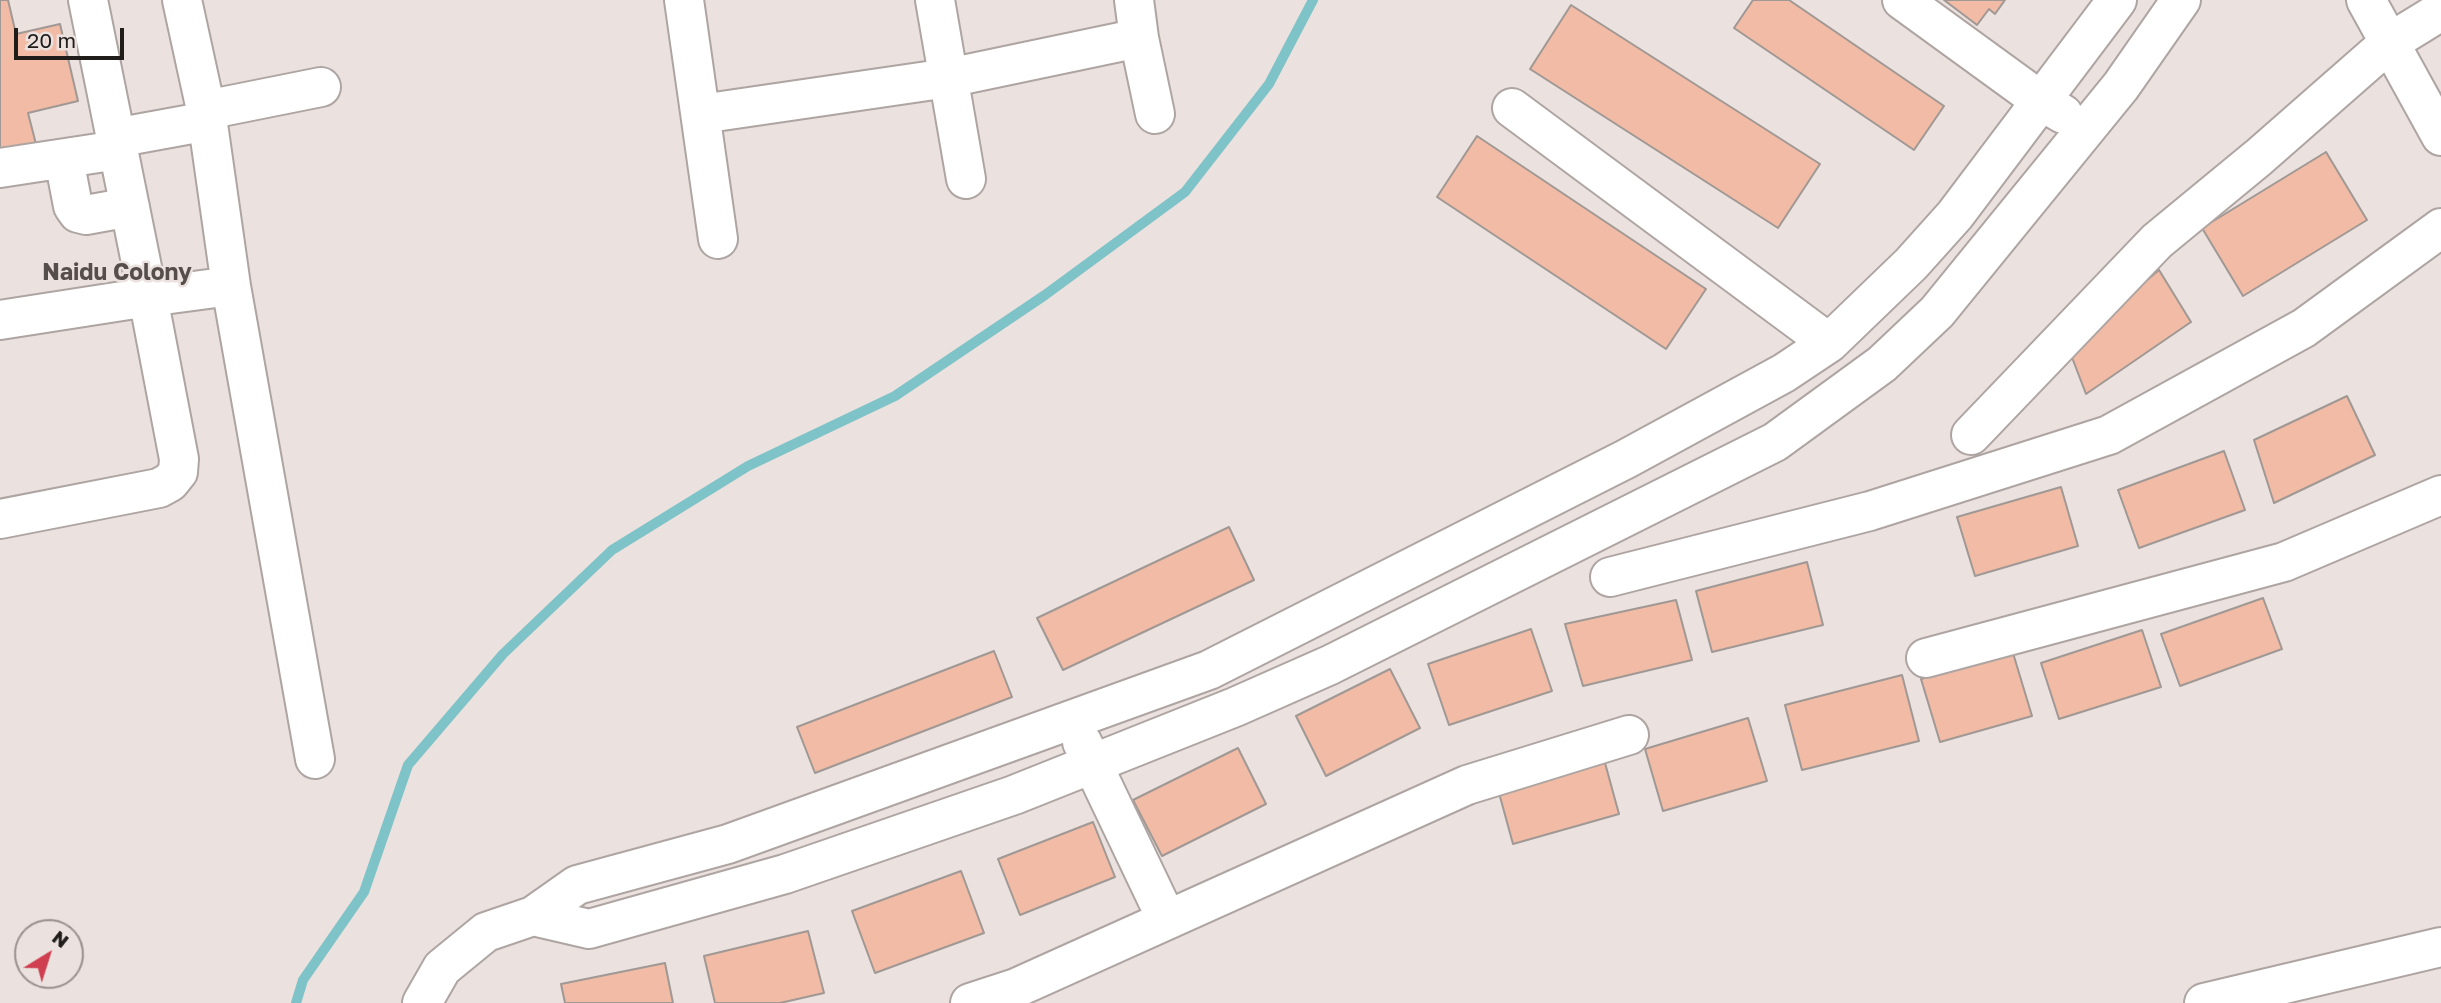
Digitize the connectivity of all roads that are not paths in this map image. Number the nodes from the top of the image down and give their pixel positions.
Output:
1 (88, 0) edge
2 (182, 0) edge
3 (684, 0) edge
4 (935, 0) edge
5 (1134, 0) edge
6 (1902, 0) edge
7 (2117, 0) edge
8 (2181, 0) edge
9 (2366, 0) edge
10 (2441, 11) edge
11 (1139, 38) junction
12 (2389, 43) junction
13 (948, 78) junction
14 (321, 88) dead end
15 (2041, 101) junction
16 (1512, 108) dead end
17 (701, 114) junction
18 (1155, 114) dead end
19 (207, 115) junction
20 (2088, 128) junction
21 (2441, 136) edge
22 (117, 144) junction
23 (64, 159) junction
24 (0, 169) edge
25 (965, 179) dead end
26 (130, 207) junction
27 (2441, 228) edge
28 (718, 239) dead end
29 (231, 286) junction
30 (148, 297) junction
31 (0, 320) edge
32 (1829, 343) junction
33 (1971, 435) dead end
34 (2441, 495) edge
35 (0, 519) edge
36 (1610, 578) dead end
37 (1926, 658) dead end
38 (1072, 720) junction
39 (1629, 735) dead end
40 (315, 759) dead end
41 (1093, 764) junction
42 (533, 916) junction
43 (1167, 920) junction
44 (2441, 947) edge
45 (422, 1003) edge
46 (970, 1003) edge
47 (2204, 1003) edge

1 - 22 main road
2 - 19 main road
3 - 17 main road
4 - 13 main road
5 - 11 main road
6 - 15 main road
7 - 15 main road
8 - 20 main road
9 - 12 main road
10 - 12 main road
11 - 13 main road
11 - 18 main road
12 - 21 main road
12 - 33 main road
13 - 17 main road
13 - 25 main road
14 - 19 main road
15 - 20 main road
15 - 32 main road
16 - 32 main road
17 - 28 main road
19 - 22 main road
19 - 29 main road
20 - 41 main road
22 - 23 main road
22 - 26 main road
23 - 24 main road
23 - 26 main road
26 - 30 main road
27 - 36 main road
29 - 30 main road
29 - 40 main road
30 - 31 main road
30 - 35 main road
32 - 38 main road
34 - 37 main road
38 - 41 main road
38 - 42 main road
39 - 43 main road
41 - 42 main road
41 - 43 main road
42 - 45 main road
43 - 46 main road
44 - 47 main road

